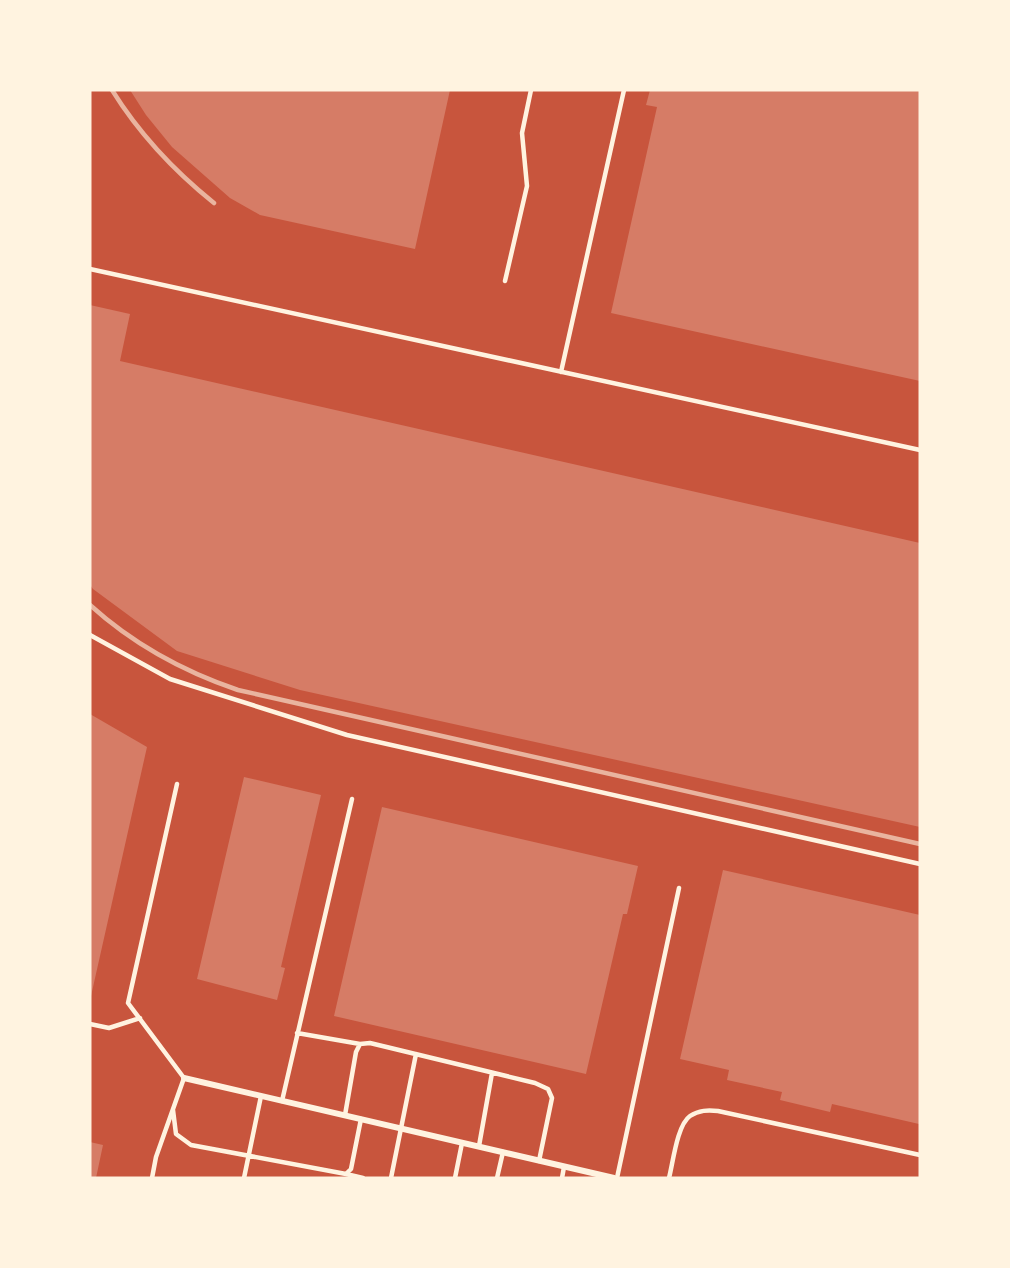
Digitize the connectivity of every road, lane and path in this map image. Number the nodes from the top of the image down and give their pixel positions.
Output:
1 (531, 90) edge
2 (624, 90) edge
3 (90, 269) edge
4 (505, 281) dead end
5 (561, 372) junction
6 (920, 450) edge
7 (90, 635) edge
8 (177, 784) dead end
9 (352, 799) dead end
10 (920, 864) edge
11 (679, 888) dead end
12 (140, 1018) junction
13 (90, 1024) edge
14 (297, 1033) junction
15 (360, 1044) junction
16 (416, 1054) junction
17 (492, 1073) junction
18 (184, 1078) junction
19 (261, 1096) junction
20 (282, 1101) junction
21 (173, 1109) junction
22 (345, 1115) junction
23 (362, 1119) junction
24 (401, 1128) junction
25 (462, 1143) junction
26 (479, 1146) junction
27 (503, 1152) junction
28 (920, 1155) edge
29 (249, 1157) junction
30 (539, 1161) junction
31 (564, 1167) junction
32 (346, 1174) junction
33 (152, 1178) edge
34 (244, 1178) edge
35 (363, 1178) edge
36 (391, 1178) edge
37 (455, 1178) edge
38 (497, 1178) edge
39 (562, 1178) edge
40 (616, 1178) edge
41 (669, 1178) edge

1 - 4 lane
2 - 5 lane
3 - 5 lane
5 - 6 lane
7 - 10 lane
8 - 12 lane
9 - 14 lane
11 - 40 lane
12 - 13 lane
12 - 18 lane
14 - 15 lane
14 - 20 lane
15 - 16 lane
15 - 22 lane
16 - 17 lane
16 - 24 lane
17 - 26 lane
17 - 30 lane
18 - 19 street
18 - 21 lane
19 - 20 street
19 - 29 lane
20 - 22 street
21 - 29 lane
21 - 33 lane
22 - 23 street
23 - 24 street
23 - 32 lane
24 - 25 street
24 - 36 lane
25 - 26 street
25 - 37 lane
26 - 27 street
27 - 30 street
27 - 38 lane
28 - 41 lane
29 - 32 lane
29 - 34 lane
30 - 31 street
31 - 39 lane
31 - 40 street
32 - 35 lane

